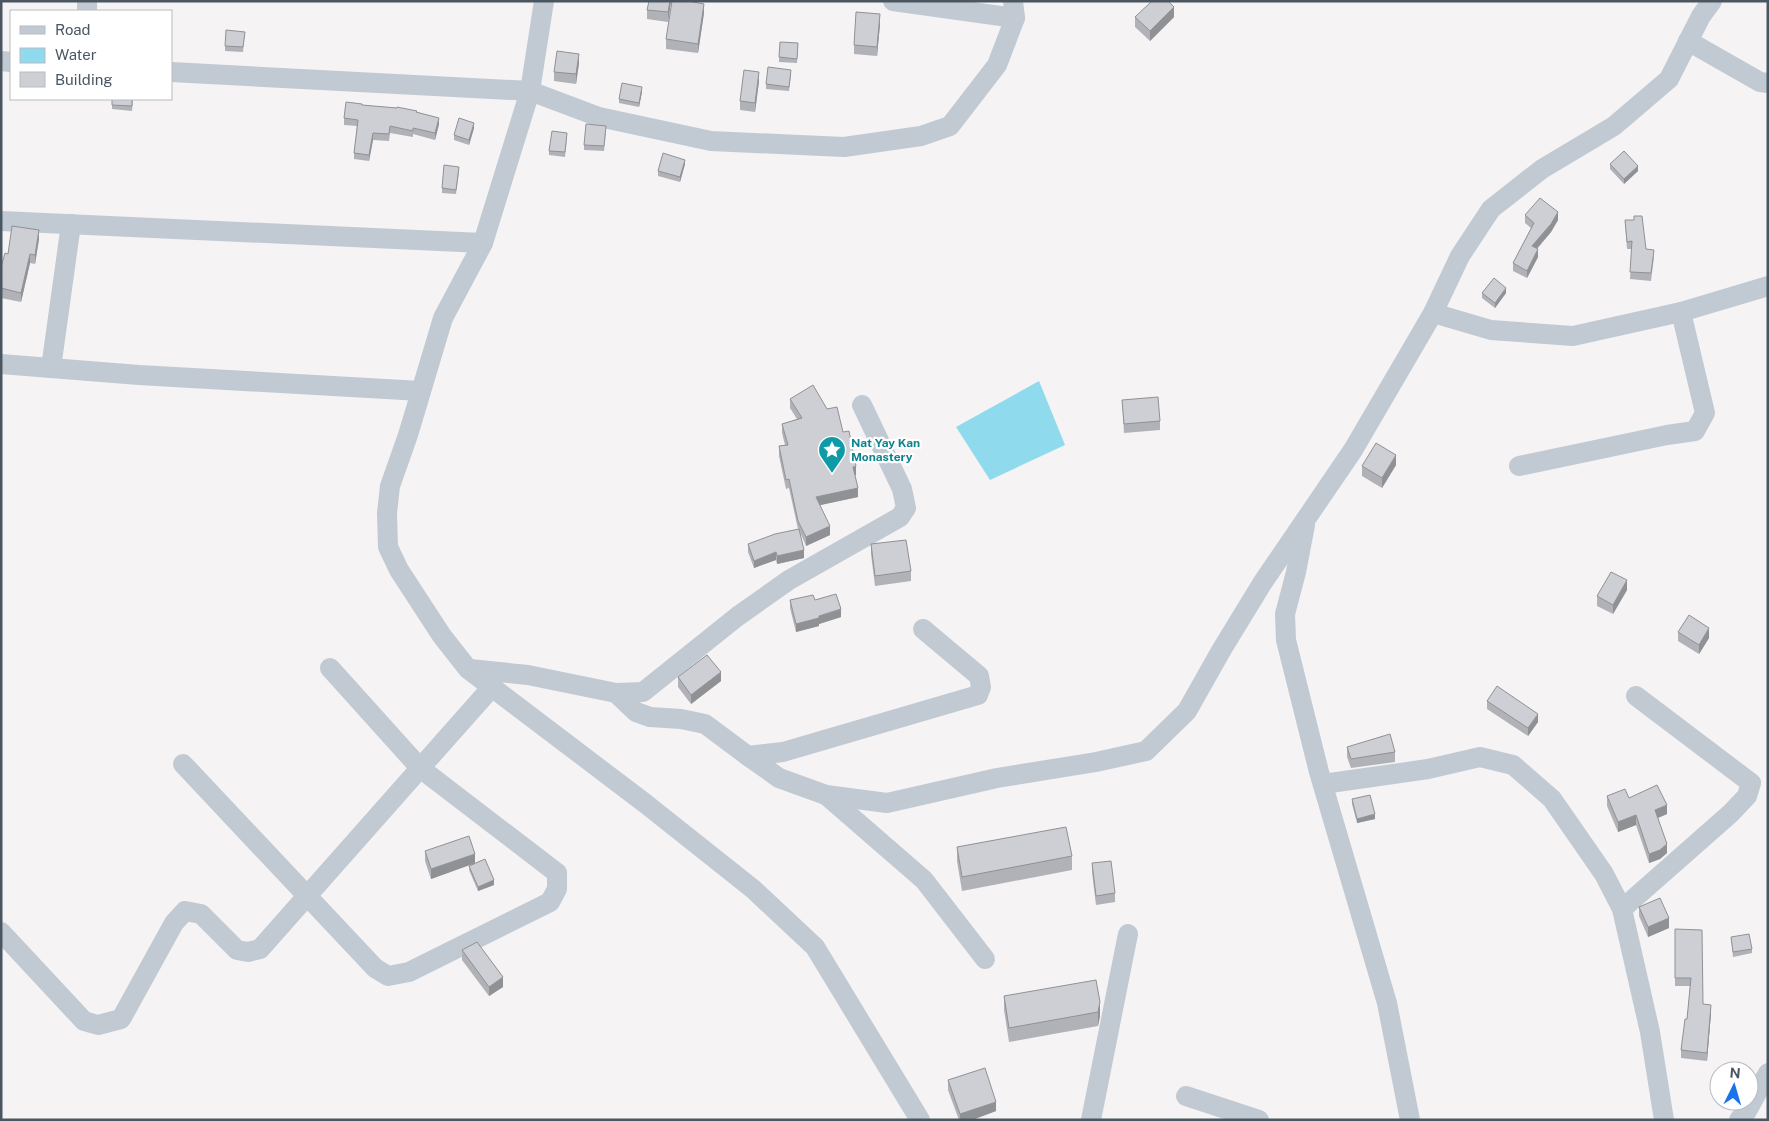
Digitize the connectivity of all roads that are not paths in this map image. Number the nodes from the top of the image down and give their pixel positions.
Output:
1 (544, 1) edge
2 (893, 1) edge
3 (1712, 1) edge
4 (1014, 10) edge
5 (1688, 41) junction
6 (172, 72) edge
7 (1768, 83) edge
8 (530, 91) junction
9 (1, 221) edge
10 (71, 224) junction
11 (483, 243) junction
12 (1768, 286) edge
13 (1681, 312) junction
14 (1433, 313) junction
15 (1, 364) edge
16 (51, 368) junction
17 (421, 391) junction
18 (862, 405) dead end
19 (1519, 466) dead end
20 (1306, 518) junction
21 (923, 629) dead end
22 (330, 668) dead end
23 (468, 669) junction
24 (492, 687) junction
25 (616, 693) junction
26 (1636, 696) dead end
27 (748, 756) junction
28 (183, 764) dead end
29 (420, 768) junction
30 (1323, 784) junction
31 (826, 795) junction
32 (306, 897) junction
33 (1622, 909) junction
34 (1, 932) edge
35 (1128, 934) dead end
36 (985, 959) dead end
37 (1768, 1073) edge
38 (1186, 1096) dead end
39 (920, 1120) edge
40 (1091, 1120) edge
41 (1259, 1120) edge
42 (1410, 1120) edge
43 (1664, 1120) edge
44 (1739, 1120) edge

1 - 8 street
2 - 4 street
3 - 5 street
4 - 8 street
5 - 7 street
5 - 14 street
6 - 8 street
8 - 11 street
9 - 10 street
10 - 11 street
10 - 16 street
11 - 17 street
12 - 13 street
13 - 14 street
13 - 19 street
14 - 20 street
15 - 16 street
16 - 17 street
17 - 23 street
18 - 25 street
20 - 30 street
20 - 31 street
21 - 27 street
22 - 29 street
23 - 24 street
23 - 25 street
24 - 29 street
24 - 39 street
25 - 27 street
26 - 33 street
27 - 31 street
28 - 32 street
29 - 32 street
29 - 32 street
30 - 33 street
30 - 42 street
31 - 36 street
32 - 34 street
33 - 43 street
35 - 40 street
37 - 44 street
38 - 41 street

